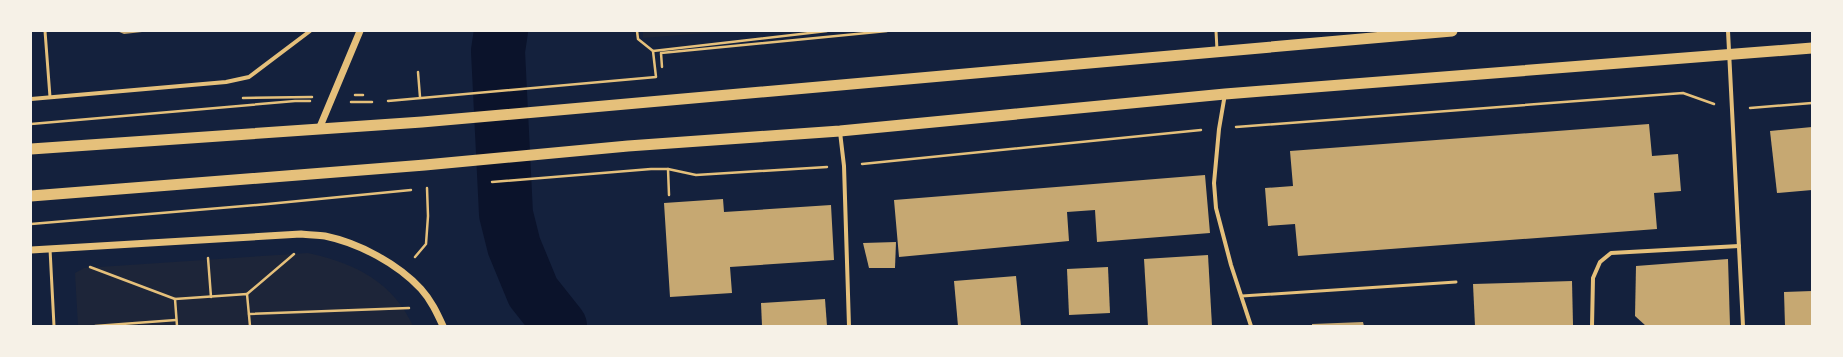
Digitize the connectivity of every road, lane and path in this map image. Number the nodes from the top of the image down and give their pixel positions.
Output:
1 (45, 31) edge
2 (310, 31) edge
3 (360, 31) edge
4 (637, 31) edge
5 (827, 31) edge
6 (888, 31) edge
7 (1216, 31) edge
8 (1452, 31) edge
9 (1728, 31) edge
10 (1812, 48) edge
11 (653, 51) junction
12 (1217, 52) junction
13 (1729, 56) junction
14 (662, 67) dead end
15 (418, 72) dead end
16 (1225, 94) junction
17 (50, 98) junction
18 (420, 98) junction
19 (31, 99) edge
20 (384, 101) dead end
21 (330, 102) junction
22 (376, 102) dead end
23 (1812, 103) edge
24 (1731, 110) junction
25 (31, 124) edge
26 (319, 129) junction
27 (1219, 129) junction
28 (840, 131) junction
29 (31, 150) edge
30 (844, 166) junction
31 (668, 169) junction
32 (489, 183) dead end
33 (434, 187) dead end
34 (419, 189) dead end
35 (669, 195) dead end
36 (31, 196) edge
37 (31, 224) edge
38 (1739, 246) junction
39 (50, 249) junction
40 (300, 249) dead end
41 (31, 250) edge
42 (208, 256) dead end
43 (84, 265) dead end
44 (402, 273) junction
45 (1456, 282) dead end
46 (247, 294) junction
47 (1242, 296) junction
48 (211, 297) junction
49 (175, 300) junction
50 (409, 308) dead end
51 (249, 314) junction
52 (176, 320) junction
53 (54, 326) edge
54 (95, 326) edge
55 (177, 326) edge
56 (250, 326) edge
57 (442, 326) edge
58 (849, 326) edge
59 (1251, 326) edge
60 (1592, 326) edge
61 (1743, 326) edge

1 - 17 lane
2 - 17 street
3 - 21 street
4 - 11 path
5 - 11 path
6 - 14 path
7 - 12 lane
8 - 12 highway
9 - 13 street
10 - 13 highway
11 - 18 path
12 - 26 highway
13 - 16 highway
13 - 24 street
15 - 18 path
16 - 27 street
16 - 28 highway
17 - 19 street
18 - 20 path
21 - 22 path
21 - 25 path
21 - 26 street
23 - 24 path
24 - 27 path
24 - 38 street
26 - 29 highway
27 - 30 path
27 - 47 street
28 - 30 street
28 - 36 highway
30 - 31 path
30 - 58 street
31 - 32 path
31 - 35 path
33 - 44 path
34 - 37 path
38 - 60 street
38 - 61 street
39 - 41 street
39 - 44 street
39 - 53 lane
40 - 46 path
42 - 48 path
43 - 49 path
44 - 57 street
45 - 47 lane
46 - 48 path
46 - 51 path
47 - 59 street
48 - 49 path
49 - 52 path
50 - 51 path
51 - 56 path
52 - 54 path
52 - 55 path

